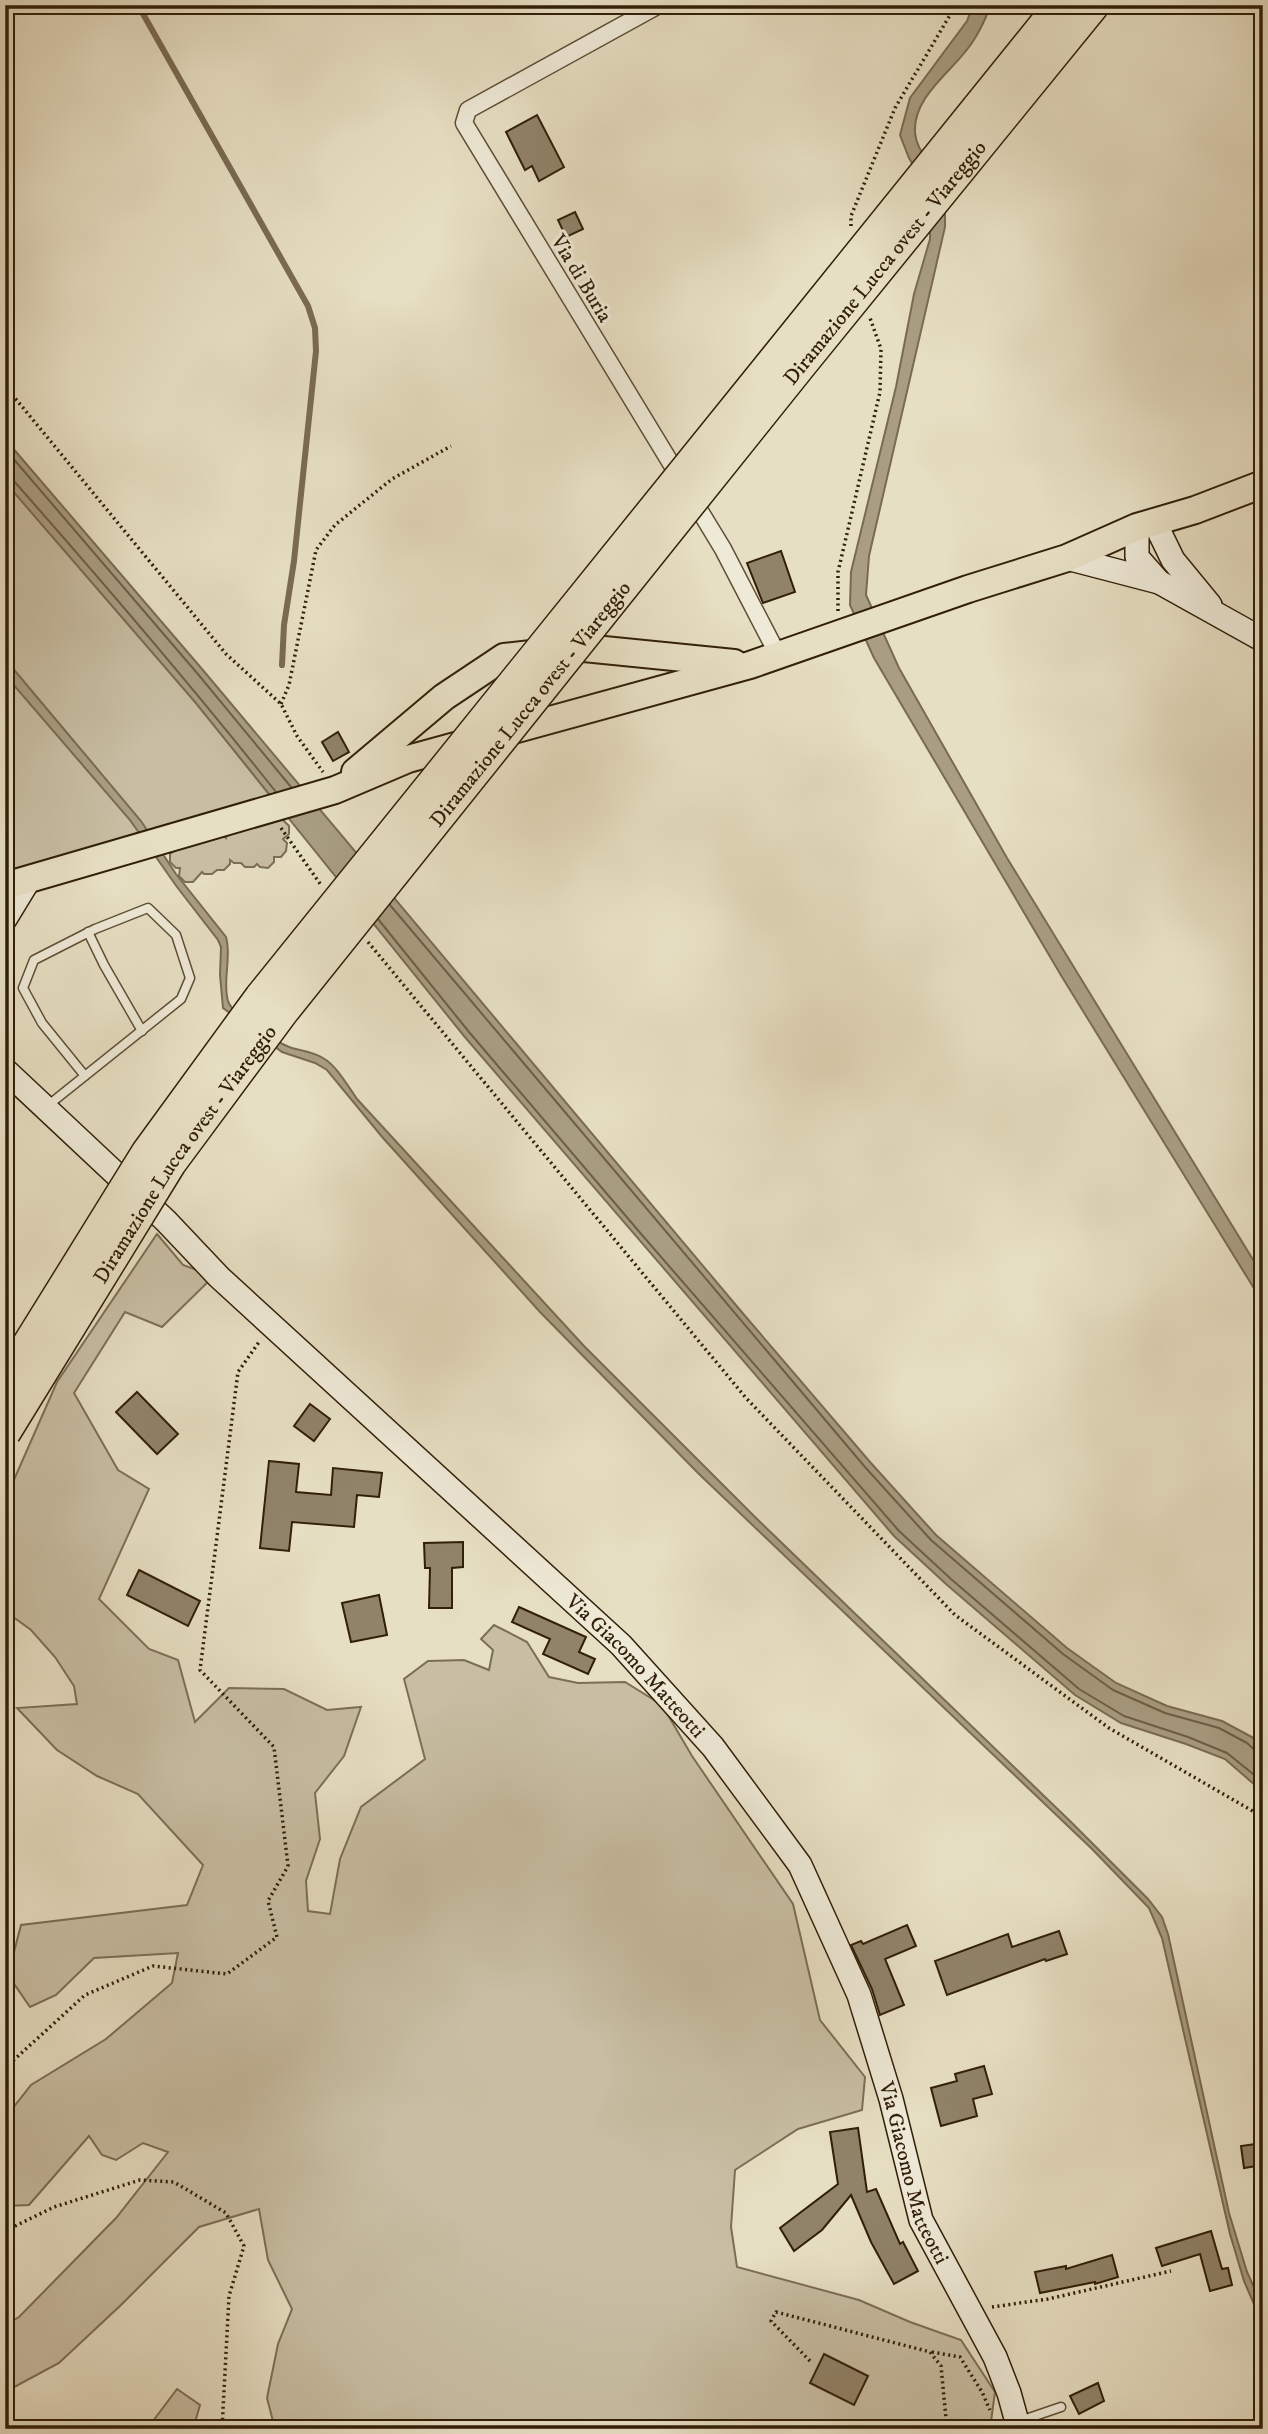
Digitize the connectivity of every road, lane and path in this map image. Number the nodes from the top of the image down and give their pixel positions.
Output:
1 (659, 5) edge
2 (1060, 5) edge
3 (1094, 5) edge
4 (5, 386) edge
5 (451, 446) dead end
6 (1263, 484) edge
7 (1195, 510) junction
8 (1145, 524) junction
9 (1067, 558) junction
10 (1174, 560) junction
11 (1159, 582) junction
12 (1216, 613) junction
13 (1263, 640) edge
14 (778, 655) junction
15 (750, 665) junction
16 (281, 704) junction
17 (335, 790) junction
18 (268, 809) junction
19 (18, 882) edge
20 (328, 894) dead end
21 (5, 919) edge
22 (88, 932) junction
23 (361, 934) dead end
24 (142, 1031) junction
25 (5, 1070) edge
26 (85, 1076) junction
27 (46, 1108) junction
28 (272, 1325) junction
29 (5, 1381) edge
30 (5, 1433) edge
31 (1263, 1817) edge
32 (5, 2068) edge
33 (5, 2231) edge
34 (1171, 2271) dead end
35 (969, 2311) junction
36 (930, 2352) junction
37 (810, 2361) dead end
38 (1061, 2407) dead end
39 (991, 2414) dead end
40 (1018, 2425) edge
41 (222, 2429) edge
42 (947, 2429) edge

1 - 14 street, Via di Buria
2 - 29 highway, Diramazione Lucca ovest - Viareggio, bridge
3 - 30 highway, Diramazione Lucca ovest - Viareggio, bridge
4 - 16 path
5 - 16 path
6 - 7 main road
7 - 8 main road
7 - 10 main road
8 - 9 main road
8 - 10 main road
8 - 11 main road
9 - 11 main road
9 - 14 main road
10 - 12 main road
11 - 12 main road
12 - 13 main road
14 - 15 main road
15 - 17 main road
15 - 17 main road
16 - 17 path
17 - 18 main road
18 - 19 main road
18 - 20 path
19 - 21 main road
22 - 24 lane
22 - 24 lane
22 - 26 lane
23 - 31 path
24 - 26 lane
25 - 27 main road, Via Giacomo Matteotti
26 - 27 lane
27 - 28 main road, Via Giacomo Matteotti
28 - 32 path
28 - 35 main road, Via Giacomo Matteotti
33 - 41 path
34 - 35 path
35 - 40 main road, Via Giacomo Matteotti
36 - 37 path
36 - 39 path
36 - 42 path
38 - 40 lane

